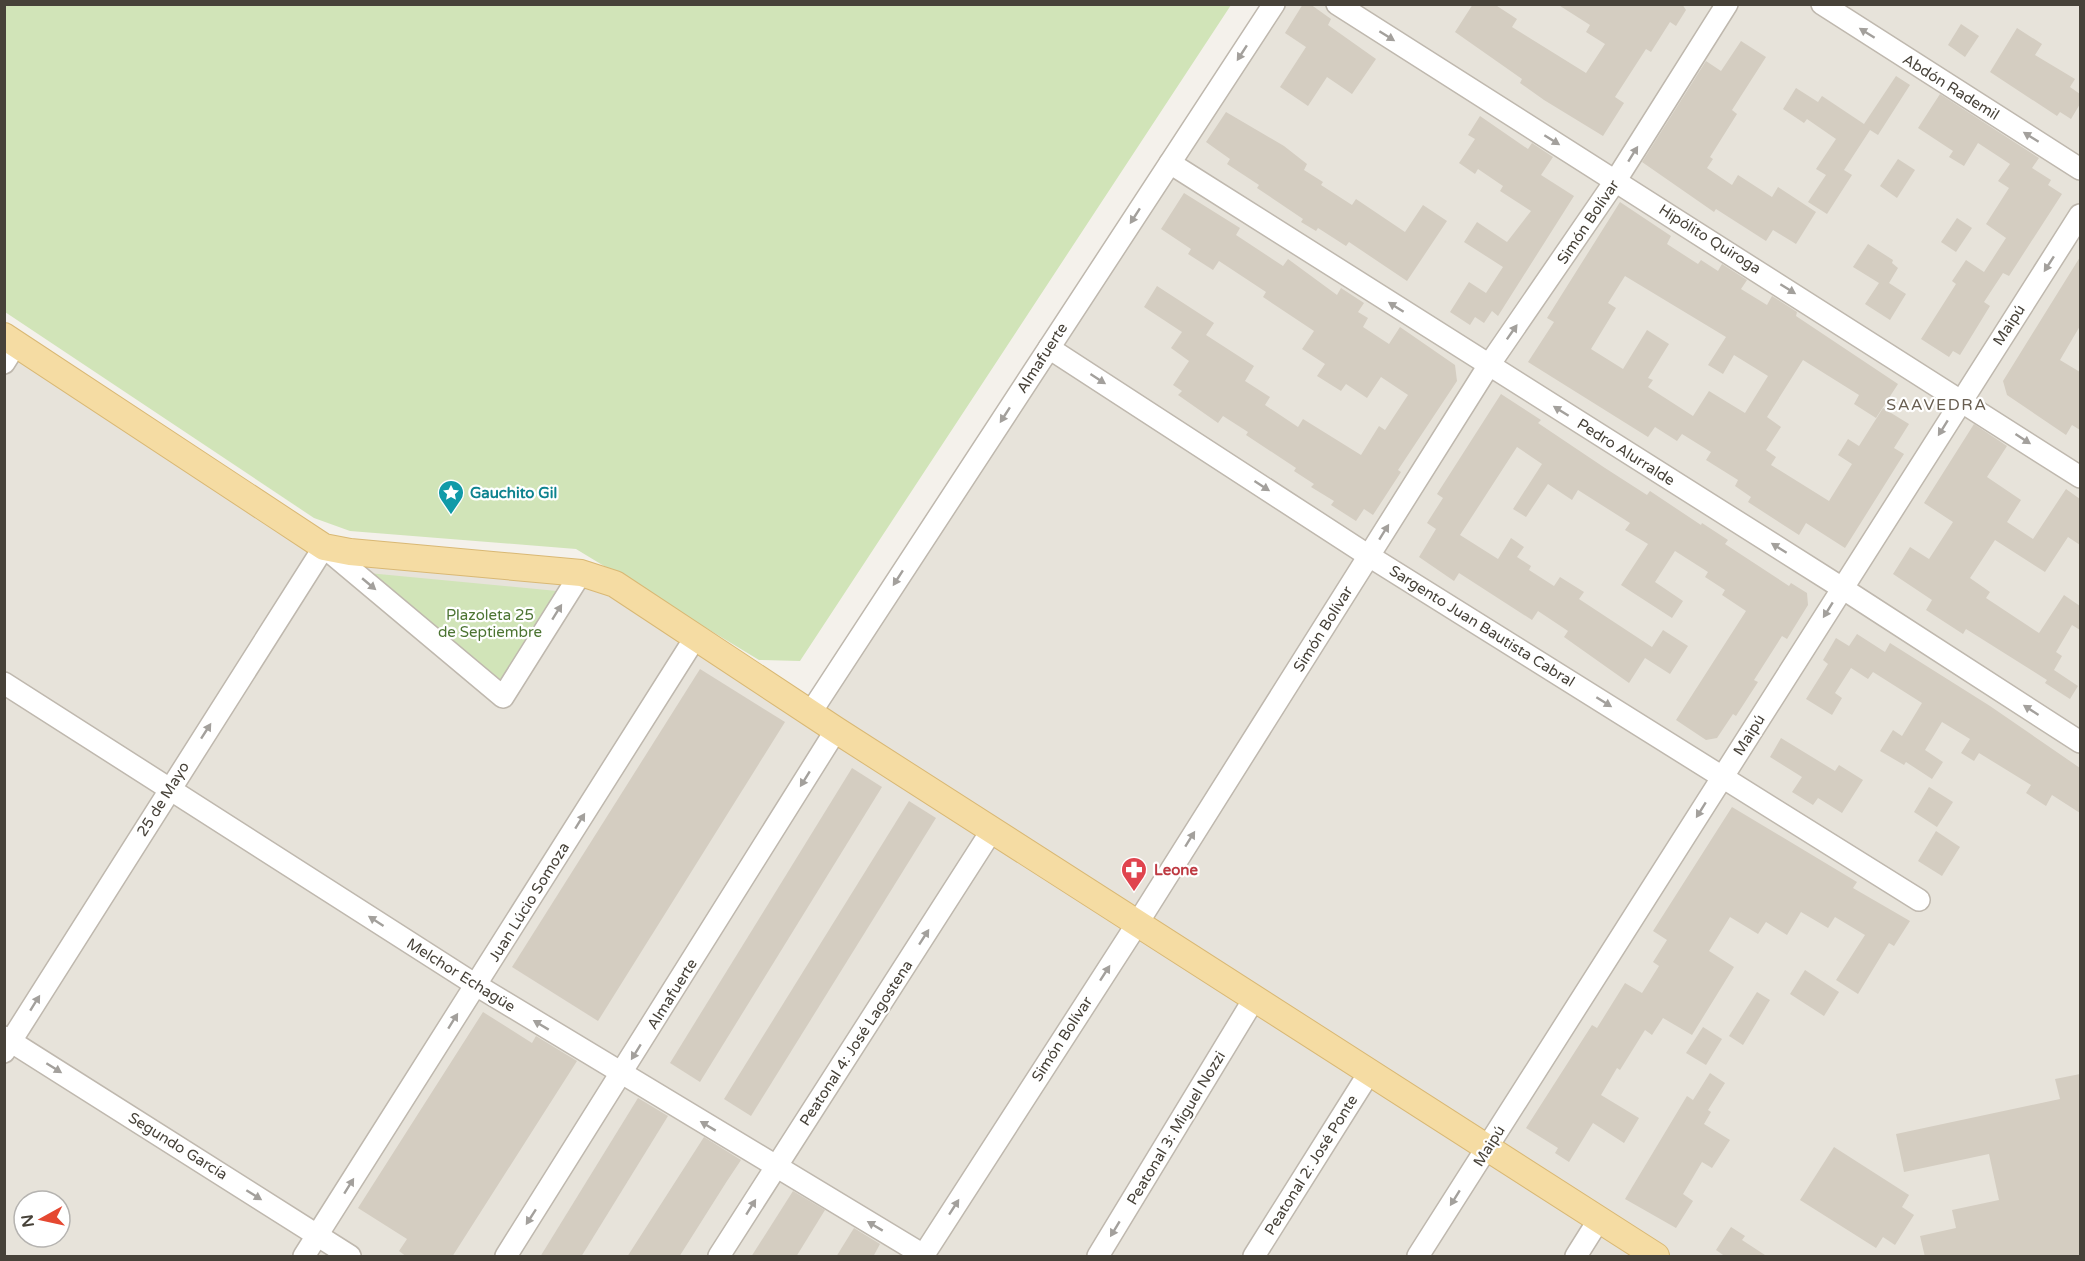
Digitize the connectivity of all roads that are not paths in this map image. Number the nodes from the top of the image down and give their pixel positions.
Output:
1 (1274, 4) edge
2 (1338, 4) edge
3 (1727, 4) edge
4 (1822, 4) edge
5 (1170, 163) junction
6 (2080, 169) edge
7 (1616, 180) junction
8 (2080, 215) edge
9 (8, 348) edge
10 (1049, 348) junction
11 (1489, 365) junction
12 (1962, 399) junction
13 (2080, 477) edge
14 (324, 547) junction
15 (1369, 556) junction
16 (581, 573) junction
17 (1842, 588) junction
18 (695, 638) junction
19 (4, 684) edge
20 (811, 712) junction
21 (836, 730) junction
22 (2080, 742) edge
23 (1722, 776) junction
24 (169, 788) junction
25 (992, 830) junction
26 (1919, 900) dead end
27 (1137, 924) junction
28 (476, 986) junction
29 (1254, 999) junction
30 (7, 1043) edge
31 (1369, 1073) junction
32 (622, 1075) junction
33 (1486, 1149) junction
34 (777, 1166) junction
35 (1598, 1221) junction
36 (317, 1235) junction
37 (924, 1256) edge
38 (304, 1257) edge
39 (350, 1257) edge
40 (506, 1257) edge
41 (719, 1257) edge
42 (1098, 1257) edge
43 (1254, 1257) edge
44 (1418, 1257) edge
45 (1576, 1257) edge
46 (1656, 1257) edge

1 -> 5 street, Almafuerte
2 -> 7 street, Hipólito Quiroga
7 -> 3 street, Simón Bolívar
6 -> 4 street, Abdón Rademil
5 -> 10 street, Almafuerte
11 -> 5 street, Pedro Alurralde
11 -> 7 street, Simón Bolívar
7 -> 12 street, Hipólito Quiroga
8 -> 12 street, Maipú
9 - 14 main road
10 -> 15 street, Sargento Juan Bautista Cabral
10 -> 20 street, Almafuerte
15 -> 11 street, Simón Bolívar
17 -> 11 street, Pedro Alurralde
12 -> 13 street, Hipólito Quiroga
12 -> 17 street, Maipú
14 - 16 main road
14 -> 16 street
24 -> 14 street, 25 de Mayo
15 -> 23 street, Sargento Juan Bautista Cabral
27 -> 15 street, Simón Bolívar
16 - 18 main road
22 -> 17 street, Pedro Alurralde
17 -> 23 street, Maipú
18 - 20 main road
28 -> 18 street, Juan Lúcio Somoza
19 - 24 street, Melchor Echagüe
20 - 21 main road
21 - 25 main road
21 -> 32 street, Almafuerte
23 - 26 street, Sargento Juan Bautista Cabral
23 -> 33 street, Maipú
28 -> 24 street, Melchor Echagüe
30 -> 24 street, 25 de Mayo
25 - 27 main road
34 -> 25 street, Peatonal 4: José Lagostena
27 - 29 main road
37 -> 27 street, Simón Bolívar
32 -> 28 street, Melchor Echagüe
36 -> 28 street, Juan Lúcio Somoza
29 - 31 main road
29 -> 42 street, Peatonal 3: Miguel Nozzi
30 -> 36 street, Segundo García
31 - 33 main road
31 - 43 street, Peatonal 2: José Ponte
34 -> 32 street, Melchor Echagüe
32 -> 40 street, Almafuerte
33 - 35 main road
33 -> 44 street, Maipú
37 -> 34 street, Melchor Echagüe
41 -> 34 street, Peatonal 4: José Lagostena
35 - 45 street
35 - 46 main road
36 - 38 street, Juan Lúcio Somoza
36 - 39 street, Segundo García

